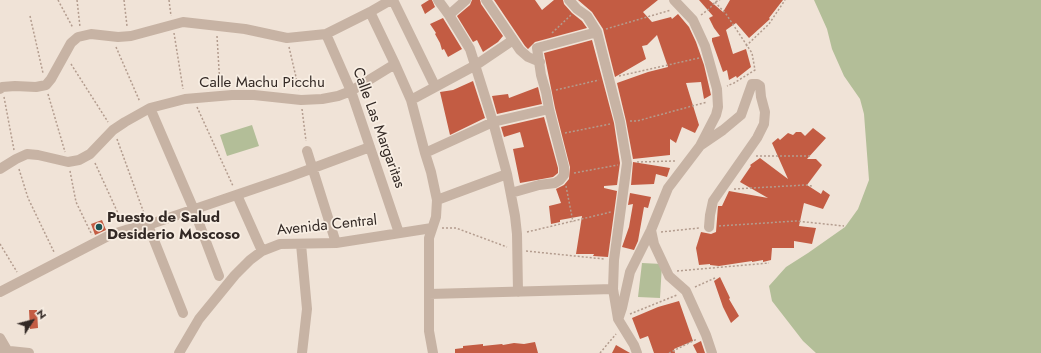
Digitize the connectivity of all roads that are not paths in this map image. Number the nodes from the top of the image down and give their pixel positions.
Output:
1 (392, 0) edge
2 (438, 0) edge
3 (466, 0) edge
4 (486, 0) edge
5 (569, 0) edge
6 (677, 3) edge
7 (370, 12) junction
8 (449, 14) junction
9 (597, 32) junction
10 (326, 34) junction
11 (513, 40) junction
12 (540, 62) junction
13 (396, 64) junction
14 (476, 64) junction
15 (435, 86) junction
16 (1, 88) edge
17 (351, 91) junction
18 (411, 100) junction
19 (147, 109) junction
20 (549, 109) junction
21 (493, 122) junction
22 (700, 146) junction
23 (370, 147) junction
24 (308, 151) road end
25 (425, 153) junction
26 (0, 169) edge
27 (313, 169) junction
28 (507, 174) junction
29 (511, 193) junction
30 (237, 195) junction
31 (437, 200) junction
32 (194, 210) junction
33 (148, 226) junction
34 (709, 227) road end
35 (432, 228) junction
36 (651, 230) junction
37 (399, 233) junction
38 (336, 243) junction
39 (301, 244) junction
40 (262, 251) junction
41 (219, 276) dead end
42 (613, 289) junction
43 (0, 292) edge
44 (518, 292) junction
45 (429, 294) junction
46 (183, 313) dead end
47 (620, 323) junction
48 (0, 338) edge
49 (4, 350) edge
50 (25, 353) edge
51 (179, 353) edge
52 (302, 353) edge
53 (433, 353) edge
54 (637, 353) edge
55 (712, 353) edge

1 - 7 street
1 - 15 street
2 - 8 street
3 - 8 street
4 - 11 street
5 - 9 street
6 - 22 street
7 - 10 street
7 - 13 street
8 - 14 street
9 - 12 street
9 - 42 street
10 - 16 street
10 - 17 street, Calle Las Margaritas
11 - 12 street
11 - 14 street
12 - 20 street
13 - 17 street, Calle Machu Picchu
13 - 18 street
14 - 15 street
14 - 21 street
15 - 18 street
17 - 19 street, Calle Machu Picchu
17 - 23 street, Calle Las Margaritas
18 - 25 street
19 - 26 street, Calle Machu Picchu
19 - 32 street
20 - 21 street
20 - 29 street
21 - 25 street
21 - 28 street
22 - 34 street
22 - 36 street
23 - 27 street
23 - 37 street, Calle Las Margaritas
24 - 27 street
25 - 31 street
27 - 30 street
27 - 38 street
28 - 29 street
28 - 31 street
29 - 44 street
30 - 32 street
30 - 40 street
31 - 35 street
32 - 33 street
32 - 41 street
33 - 43 street
33 - 46 street
35 - 37 street, Avenida Central
35 - 45 street
36 - 47 street
36 - 55 street
37 - 38 street, Avenida Central
38 - 39 street, Avenida Central
39 - 40 street, Avenida Central
39 - 52 street
40 - 51 street, Avenida Central
42 - 44 street
42 - 47 street
44 - 45 street
45 - 53 street
47 - 54 street
48 - 49 street
49 - 50 street

